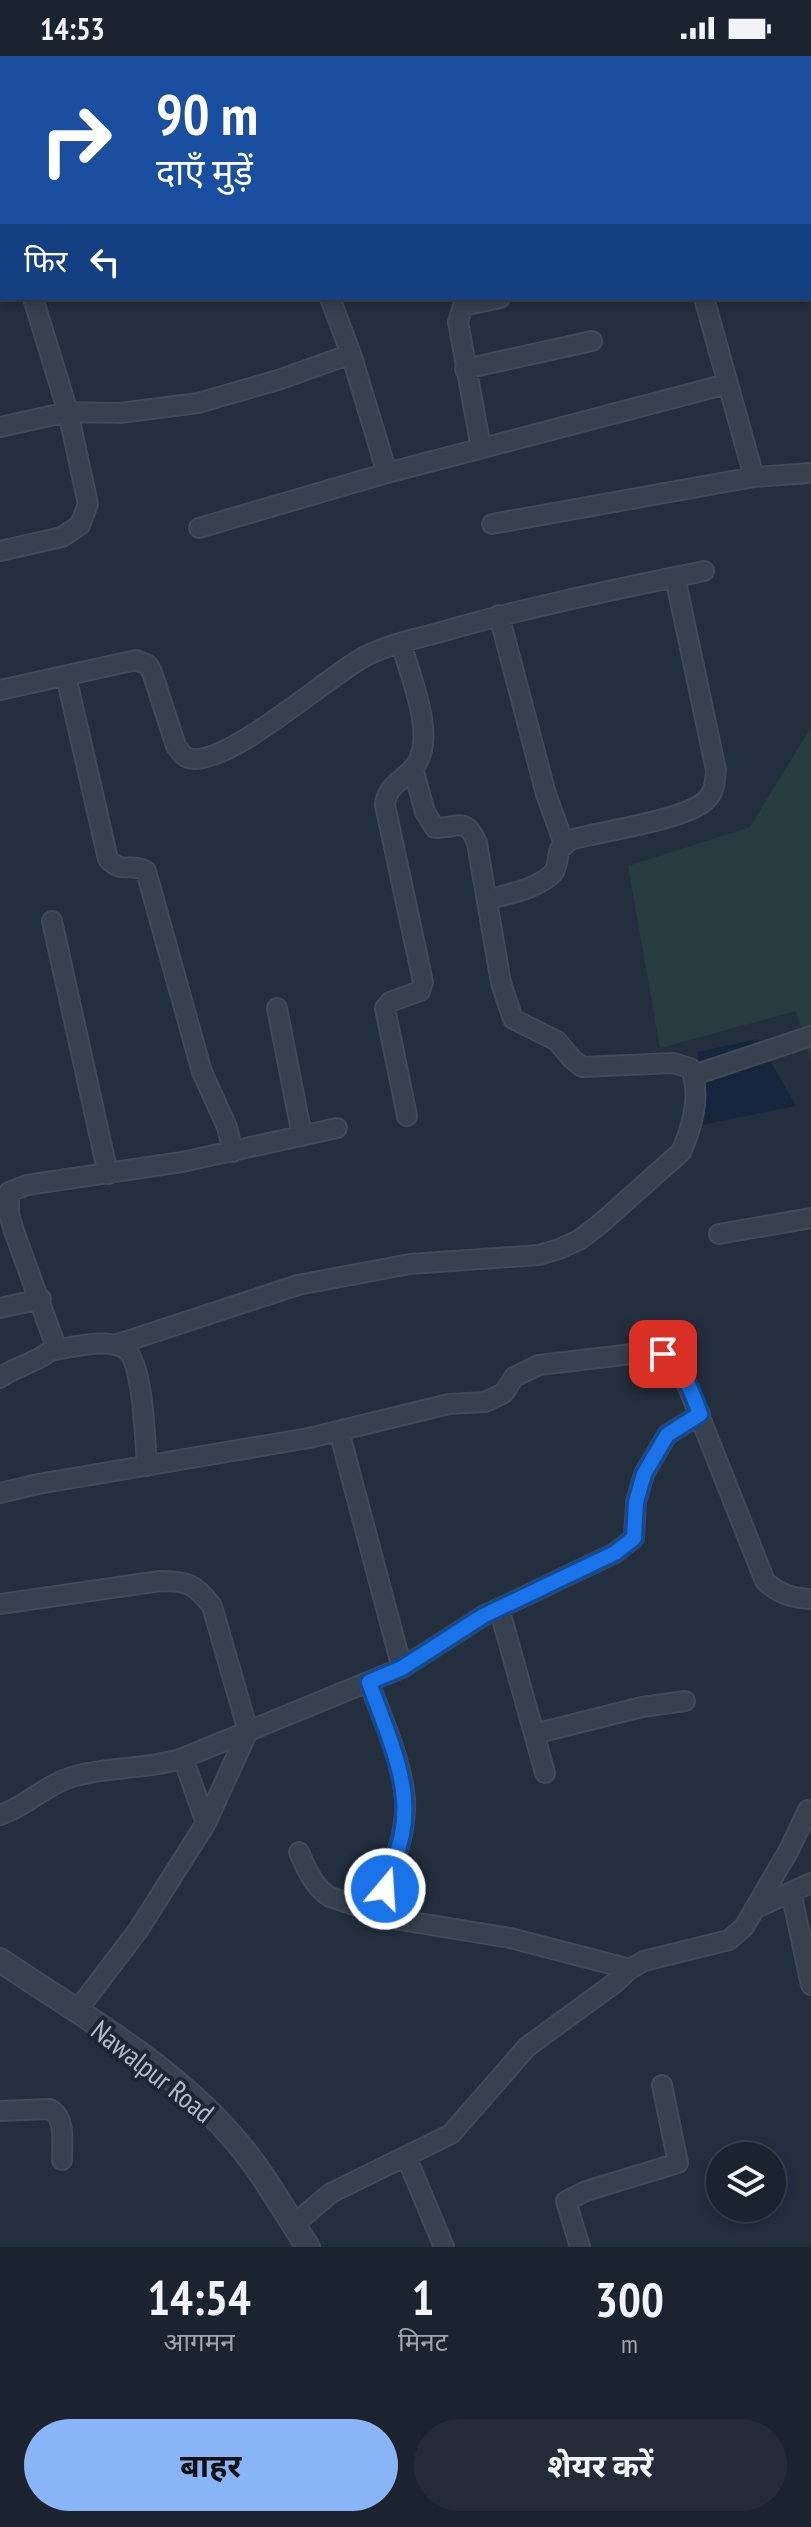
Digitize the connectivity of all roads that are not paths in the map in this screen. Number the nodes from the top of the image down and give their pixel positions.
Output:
1 (34, 300) edge
2 (331, 300) edge
3 (489, 300) edge
4 (705, 300) edge
5 (592, 341) dead end
6 (351, 354) junction
7 (465, 369) junction
8 (727, 384) junction
9 (68, 412) junction
10 (0, 427) edge
11 (481, 448) junction
12 (810, 472) edge
13 (387, 473) junction
14 (754, 477) junction
15 (811, 489) edge
16 (492, 524) dead end
17 (199, 528) dead end
18 (0, 551) edge
19 (704, 571) dead end
20 (675, 577) junction
21 (499, 615) junction
22 (401, 643) junction
23 (66, 676) junction
24 (0, 690) edge
25 (413, 768) junction
26 (564, 844) junction
27 (487, 900) junction
28 (52, 921) dead end
29 (277, 1008) dead end
30 (811, 1036) edge
31 (694, 1075) junction
32 (407, 1116) dead end
33 (337, 1128) dead end
34 (302, 1136) junction
35 (233, 1152) junction
36 (108, 1174) junction
37 (811, 1218) edge
38 (7, 1232) edge
39 (719, 1234) dead end
40 (41, 1299) junction
41 (0, 1308) edge
42 (115, 1345) junction
43 (54, 1350) junction
44 (0, 1378) edge
45 (700, 1414) junction
46 (339, 1431) junction
47 (147, 1466) junction
48 (0, 1493) edge
49 (811, 1599) edge
50 (0, 1604) edge
51 (499, 1608) junction
52 (402, 1668) junction
53 (369, 1682) junction
54 (685, 1701) dead end
55 (248, 1731) junction
56 (534, 1734) junction
57 (183, 1758) junction
58 (545, 1773) dead end
59 (808, 1810) dead end
60 (0, 1815) edge
61 (206, 1823) junction
62 (299, 1852) dead end
63 (811, 1883) edge
64 (791, 1892) junction
65 (754, 1909) junction
66 (377, 1913) junction
67 (0, 1960) edge
68 (630, 1969) junction
69 (811, 1985) edge
70 (76, 2012) junction
71 (662, 2085) dead end
72 (0, 2111) edge
73 (406, 2156) junction
74 (62, 2160) dead end
75 (293, 2225) junction
76 (308, 2247) edge
77 (444, 2247) edge
78 (580, 2247) edge

1 - 9 street
2 - 6 street
3 - 7 street
4 - 8 street
5 - 7 street
6 - 9 street
6 - 13 street
7 - 11 street
8 - 11 street
8 - 14 street
9 - 10 street
9 - 18 street
11 - 13 street
12 - 14 street
12 - 15 street
13 - 17 street
14 - 16 street
19 - 20 street
20 - 21 street
20 - 26 street
21 - 22 street
21 - 26 street
22 - 23 street
22 - 25 street
23 - 24 street
23 - 35 street
25 - 27 street
25 - 32 street
26 - 27 street
27 - 31 street
28 - 36 street
29 - 34 street
30 - 31 street
31 - 42 street
33 - 34 street
34 - 35 street
35 - 36 street
36 - 38 street
37 - 39 street
38 - 40 street
40 - 41 street
40 - 43 street
42 - 43 street
42 - 47 street
43 - 44 street
45 - 46 street
45 - 49 street
45 - 51 street
46 - 47 street
46 - 52 street
47 - 48 street
50 - 55 street
51 - 52 street
51 - 56 street
52 - 53 street
53 - 55 street
53 - 66 street
54 - 56 street
55 - 57 street
55 - 61 street
56 - 58 street
57 - 60 street
57 - 61 street
59 - 65 street
61 - 70 street
62 - 66 street
63 - 64 street
64 - 65 street
64 - 69 street
65 - 68 street
66 - 68 street
67 - 70 street, Nawalpur Road
68 - 73 street
70 - 75 street, Nawalpur Road
71 - 78 street
72 - 74 street
73 - 75 street
73 - 77 street
75 - 76 street, Nawalpur Road

